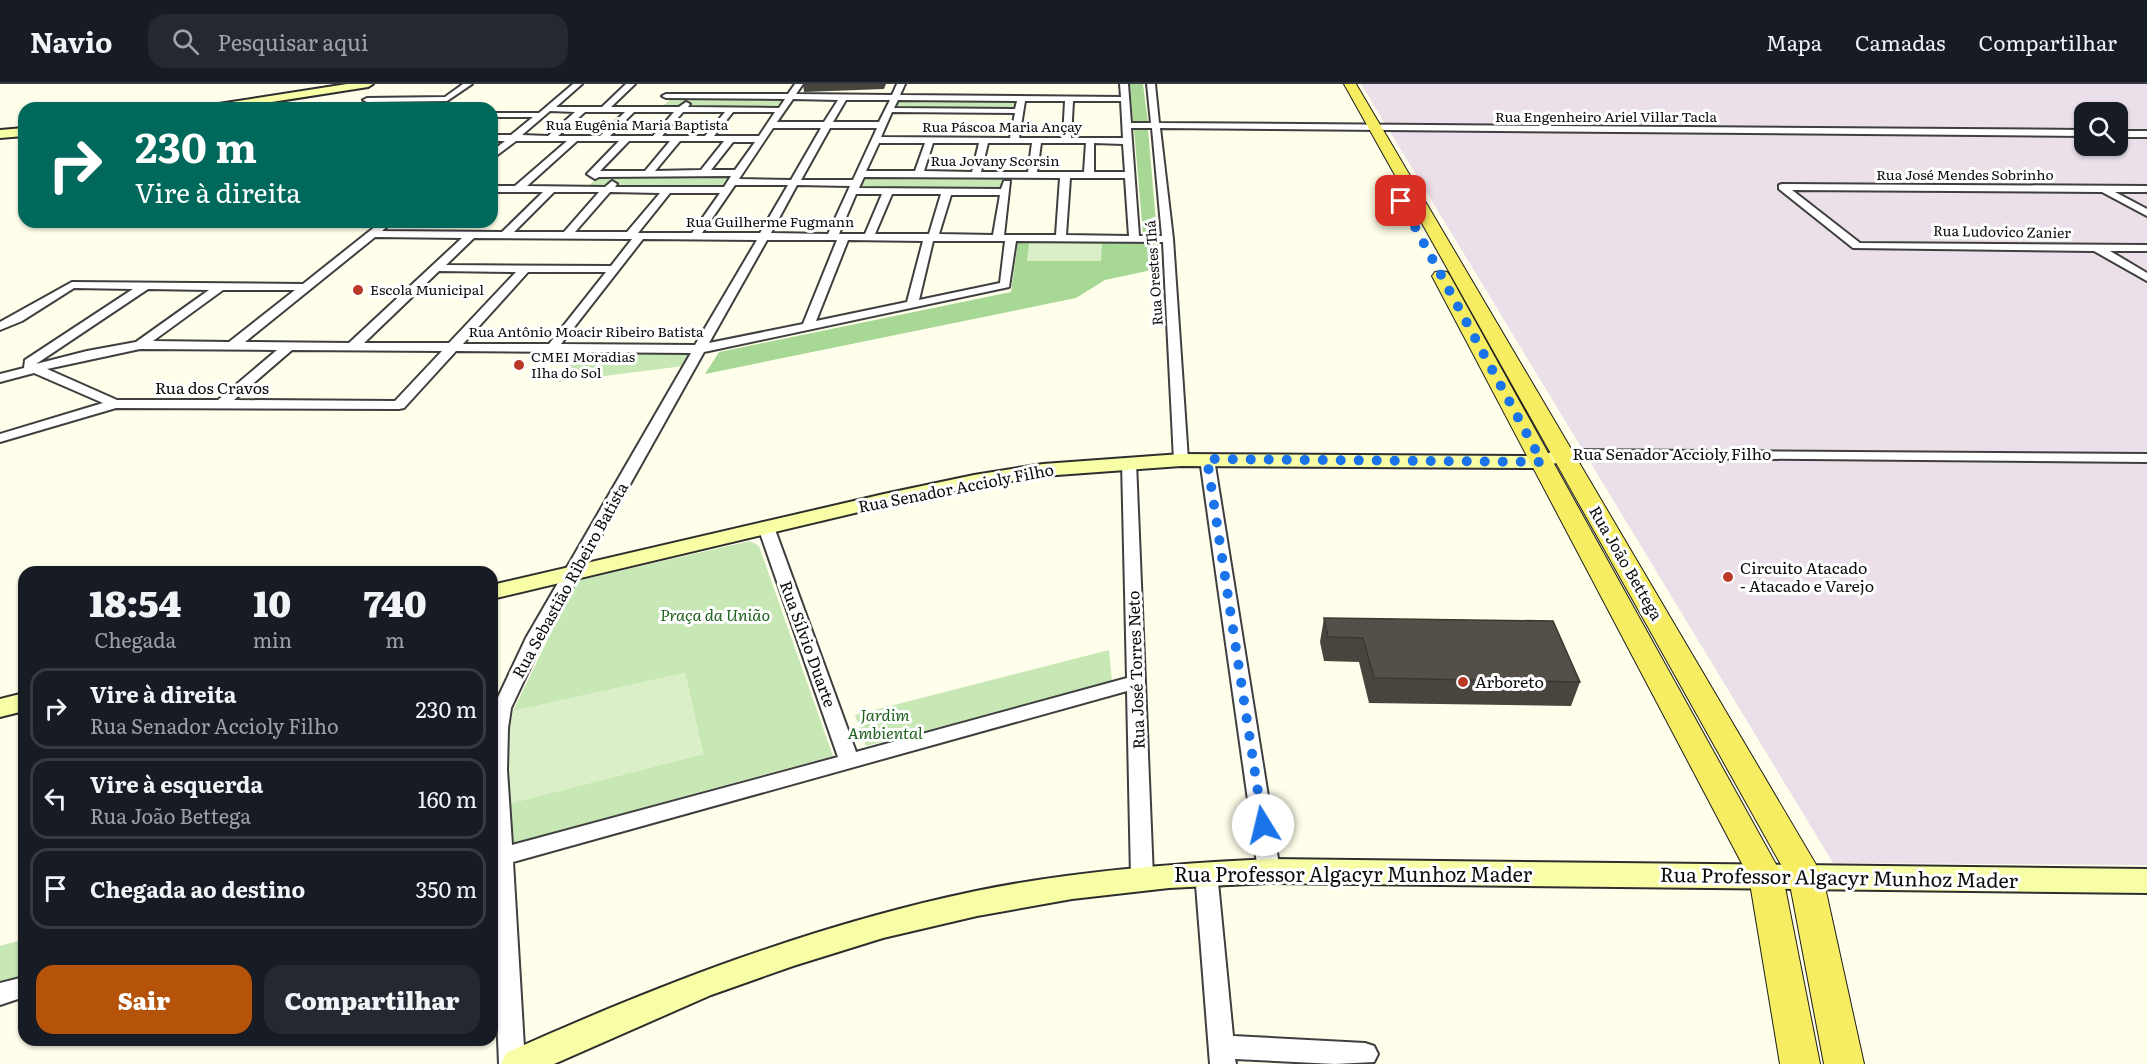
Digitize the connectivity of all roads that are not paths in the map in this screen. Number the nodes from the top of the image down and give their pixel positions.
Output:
1 (368, 84) edge
2 (468, 84) edge
3 (578, 84) edge
4 (631, 84) edge
5 (678, 84) edge
6 (724, 84) edge
7 (772, 84) edge
8 (799, 84) edge
9 (901, 84) edge
10 (1124, 84) edge
11 (1151, 84) edge
12 (1337, 84) edge
13 (1350, 84) edge
14 (666, 96) junction
15 (693, 96) junction
16 (714, 96) junction
17 (995, 96) junction
18 (762, 97) junction
19 (790, 97) junction
20 (843, 97) junction
21 (895, 98) junction
22 (1022, 98) junction
23 (1069, 99) junction
24 (1125, 99) junction
25 (367, 100) dead end
26 (252, 102) edge
27 (548, 109) junction
28 (583, 109) junction
29 (604, 109) junction
30 (632, 109) junction
31 (656, 109) junction
32 (681, 109) junction
33 (731, 110) junction
34 (781, 110) junction
35 (889, 110) junction
36 (920, 111) junction
37 (970, 111) junction
38 (993, 111) junction
39 (1019, 111) junction
40 (498, 115) edge
41 (540, 116) junction
42 (915, 120) dead end
43 (967, 121) dead end
44 (771, 125) junction
45 (827, 125) junction
46 (882, 125) junction
47 (1126, 125) junction
48 (1156, 126) junction
49 (1369, 128) junction
50 (911, 130) dead end
51 (964, 130) dead end
52 (18, 132) edge
53 (2074, 133) edge
54 (0, 134) edge
55 (2128, 134) edge
56 (2147, 134) edge
57 (498, 138) edge
58 (513, 138) junction
59 (550, 138) junction
60 (574, 139) junction
61 (602, 139) junction
62 (626, 139) junction
63 (655, 139) junction
64 (677, 139) junction
65 (707, 139) junction
66 (730, 139) junction
67 (761, 140) junction
68 (875, 140) junction
69 (908, 140) junction
70 (930, 140) junction
71 (961, 140) junction
72 (984, 141) junction
73 (1014, 141) junction
74 (1037, 141) junction
75 (1067, 141) junction
76 (1090, 141) junction
77 (1128, 141) junction
78 (498, 151) edge
79 (648, 172) junction
80 (704, 173) junction
81 (592, 174) junction
82 (622, 174) junction
83 (919, 174) junction
84 (979, 174) junction
85 (1008, 174) junction
86 (1032, 175) junction
87 (1065, 175) junction
88 (1089, 175) junction
89 (1130, 175) junction
90 (732, 182) junction
91 (795, 182) junction
92 (856, 182) junction
93 (518, 189) junction
94 (552, 189) junction
95 (2102, 189) junction
96 (2147, 189) edge
97 (498, 190) edge
98 (582, 190) junction
99 (608, 190) junction
100 (667, 190) junction
101 (888, 191) junction
102 (947, 192) junction
103 (978, 192) junction
104 (1005, 192) junction
105 (2147, 213) edge
106 (380, 228) edge
107 (405, 228) edge
108 (450, 228) edge
109 (372, 234) junction
110 (398, 234) junction
111 (443, 234) junction
112 (471, 235) junction
113 (505, 235) junction
114 (567, 235) junction
115 (635, 236) junction
116 (695, 236) junction
117 (764, 237) junction
118 (831, 237) junction
119 (844, 237) junction
120 (869, 237) junction
121 (931, 238) junction
122 (998, 238) junction
123 (1011, 238) junction
124 (1062, 238) junction
125 (1134, 239) junction
126 (1168, 239) junction
127 (1857, 246) joint
128 (2097, 248) junction
129 (2147, 248) edge
130 (436, 268) junction
131 (525, 269) junction
132 (614, 269) junction
133 (2147, 278) edge
134 (145, 286) junction
135 (221, 286) junction
136 (306, 287) junction
137 (912, 304) junction
138 (0, 326) edge
139 (808, 326) junction
140 (140, 345) junction
141 (232, 346) junction
142 (289, 346) junction
143 (352, 347) junction
144 (452, 347) junction
145 (552, 348) junction
146 (700, 349) junction
147 (33, 369) junction
148 (0, 378) edge
149 (115, 404) junction
150 (222, 404) junction
151 (0, 438) edge
152 (1552, 458) junction
153 (2147, 458) edge
154 (1207, 459) junction
155 (1180, 460) junction
156 (1129, 462) junction
157 (766, 527) junction
158 (572, 573) junction
159 (498, 591) edge
160 (1136, 682) junction
161 (18, 704) edge
162 (0, 708) edge
163 (498, 740) edge
164 (849, 761) junction
165 (498, 857) edge
166 (498, 871) edge
167 (1269, 871) junction
168 (1206, 872) junction
169 (1142, 877) junction
170 (1766, 877) junction
171 (1806, 878) junction
172 (2147, 881) edge
173 (18, 989) edge
174 (0, 994) edge
175 (1365, 1054) dead end
176 (1222, 1055) edge
177 (512, 1064) edge
178 (518, 1064) edge
179 (1800, 1064) edge
180 (1844, 1064) edge

1 - 26 street
2 - 25 street
3 - 27 street
4 - 29 street
5 - 14 street
6 - 16 street
7 - 18 street
8 - 19 street
9 - 21 street
10 - 24 street
11 - 48 street, Rua Orestes Thá
12 - 49 main road, Rua João Bettega
13 - 49 main road, Rua João Bettega
14 - 15 street
14 - 31 street
15 - 16 street
15 - 32 street
16 - 18 street
17 - 21 street
17 - 22 street
17 - 38 street
18 - 19 street
19 - 20 street
19 - 34 street
20 - 21 street
20 - 45 street, Rua Sebastião Ribeiro Batista
21 - 35 street
22 - 23 street
22 - 39 street
23 - 24 street
23 - 75 street
24 - 47 street
27 - 28 street
27 - 41 street
28 - 29 street
28 - 59 street
29 - 30 street
30 - 31 street
30 - 61 street
31 - 32 street
32 - 33 street
32 - 63 street
33 - 34 street
33 - 65 street
34 - 44 street
35 - 36 street
35 - 46 street
36 - 37 street
36 - 42 street
37 - 38 street
37 - 43 street
38 - 39 street
39 - 73 street
40 - 41 street
41 - 58 street
44 - 45 street
44 - 67 street
45 - 46 street
45 - 91 street, Rua Sebastião Ribeiro Batista
46 - 68 street
47 - 48 street, Rua Engenheiro Ariel Villar Tacla
47 - 77 street
48 - 49 street, Rua Engenheiro Ariel Villar Tacla
48 - 126 street, Rua Orestes Thá
49 - 53 street, Rua Engenheiro Ariel Villar Tacla
49 - 152 main road, Rua João Bettega
50 - 69 street
51 - 71 street
52 - 54 street
55 - 56 street
57 - 58 street, Rua Eugênia Maria Baptista
58 - 59 street, Rua Eugênia Maria Baptista
58 - 78 street
59 - 60 street, Rua Eugênia Maria Baptista
60 - 61 street, Rua Eugênia Maria Baptista
60 - 93 street
61 - 62 street, Rua Eugênia Maria Baptista
62 - 63 street, Rua Eugênia Maria Baptista
62 - 81 street
63 - 64 street, Rua Eugênia Maria Baptista
64 - 65 street, Rua Eugênia Maria Baptista
64 - 79 street
65 - 66 street, Rua Eugênia Maria Baptista
66 - 67 street, Rua Eugênia Maria Baptista
66 - 80 street
67 - 90 street
68 - 69 street, Rua Páscoa Maria Ançay
68 - 92 street
69 - 70 street, Rua Páscoa Maria Ançay
70 - 71 street, Rua Páscoa Maria Ançay
70 - 83 street
71 - 72 street, Rua Páscoa Maria Ançay
72 - 73 street, Rua Páscoa Maria Ançay
72 - 84 street
73 - 74 street, Rua Páscoa Maria Ançay
74 - 75 street, Rua Páscoa Maria Ançay
74 - 86 street
75 - 76 street, Rua Páscoa Maria Ançay
76 - 77 street, Rua Páscoa Maria Ançay
76 - 88 street
77 - 89 street
79 - 80 street
79 - 82 street
80 - 90 street
81 - 82 street
81 - 98 street
82 - 99 street
83 - 84 street, Rua Jovany Scorsin
83 - 92 street, Rua Jovany Scorsin
84 - 85 street, Rua Jovany Scorsin
84 - 103 street
85 - 86 street, Rua Jovany Scorsin
85 - 104 street
86 - 87 street, Rua Jovany Scorsin
87 - 88 street, Rua Jovany Scorsin
87 - 124 street
88 - 89 street, Rua Jovany Scorsin
89 - 125 street
90 - 91 street
90 - 100 street
90 - 116 street
91 - 92 street
91 - 117 street, Rua Sebastião Ribeiro Batista
92 - 101 street
92 - 118 street
93 - 94 street
93 - 97 street
94 - 98 street
94 - 113 street
95 - 96 street, Rua José Mendes Sobrinho
95 - 105 street
95 - 127 street, Rua José Mendes Sobrinho
98 - 99 street
99 - 100 street
99 - 114 street
100 - 115 street
101 - 102 street
101 - 120 street
102 - 103 street
102 - 121 street
103 - 104 street
104 - 122 street
106 - 109 street
107 - 110 street
108 - 111 street
109 - 110 street, Rua Guilherme Fugmann
109 - 136 street
110 - 111 street, Rua Guilherme Fugmann
111 - 112 street, Rua Guilherme Fugmann
112 - 113 street, Rua Guilherme Fugmann
112 - 130 street
113 - 114 street, Rua Guilherme Fugmann
114 - 115 street, Rua Guilherme Fugmann
115 - 116 street, Rua Guilherme Fugmann
115 - 132 street
116 - 117 street, Rua Guilherme Fugmann
117 - 118 street, Rua Guilherme Fugmann
117 - 146 street, Rua Sebastião Ribeiro Batista
118 - 119 street, Rua Guilherme Fugmann
119 - 120 street, Rua Guilherme Fugmann
119 - 139 street
120 - 121 street, Rua Guilherme Fugmann
121 - 122 street, Rua Guilherme Fugmann
121 - 137 street
122 - 123 street, Rua Guilherme Fugmann
123 - 124 street, Rua Guilherme Fugmann
123 - 137 street, Rua Antônio Moacir Ribeiro Batista
124 - 125 street, Rua Guilherme Fugmann
125 - 126 street, Rua Guilherme Fugmann
126 - 155 street, Rua Orestes Thá
127 - 128 street, Rua Ludovico Zanier
128 - 129 street, Rua Ludovico Zanier
128 - 133 street
130 - 131 street
130 - 143 street
131 - 132 street
131 - 144 street
132 - 145 street
134 - 135 street
134 - 138 street
134 - 147 street
135 - 136 street
135 - 140 street
136 - 141 street
137 - 139 street, Rua Antônio Moacir Ribeiro Batista
139 - 146 street, Rua Antônio Moacir Ribeiro Batista
140 - 141 street, Rua Antônio Moacir Ribeiro Batista
140 - 147 street
141 - 142 street, Rua Antônio Moacir Ribeiro Batista
142 - 143 street, Rua Antônio Moacir Ribeiro Batista
142 - 150 street
143 - 144 street, Rua Antônio Moacir Ribeiro Batista
144 - 145 street, Rua Antônio Moacir Ribeiro Batista
144 - 150 street, Rua dos Cravos
145 - 146 street, Rua Antônio Moacir Ribeiro Batista
146 - 158 street, Rua Sebastião Ribeiro Batista
147 - 148 street
147 - 149 street, Rua dos Cravos
149 - 150 street, Rua dos Cravos
149 - 151 street
152 - 153 street, Rua Senador Accioly Filho
152 - 154 street, Rua Senador Accioly Filho
152 - 170 main road, Rua João Bettega
152 - 171 main road, Rua João Bettega
154 - 155 street, Rua Senador Accioly Filho
154 - 167 street
155 - 156 street, Rua Senador Accioly Filho
156 - 157 street, Rua Senador Accioly Filho
156 - 160 street, Rua José Torres Neto
157 - 158 street, Rua Senador Accioly Filho
157 - 164 street, Rua Sílvio Duarte
158 - 159 street, Rua Senador Accioly Filho
158 - 163 street, Rua Sebastião Ribeiro Batista
160 - 164 street
160 - 169 street, Rua José Torres Neto
161 - 162 street
164 - 165 street
166 - 177 street, Rua Sebastião Ribeiro Batista
167 - 168 street, Rua Professor Algacyr Munhoz Mader
167 - 170 street, Rua Professor Algacyr Munhoz Mader
168 - 169 street, Rua Professor Algacyr Munhoz Mader
168 - 176 street
169 - 178 street, Rua Professor Algacyr Munhoz Mader
170 - 171 street, Rua Professor Algacyr Munhoz Mader
170 - 179 main road, Rua João Bettega
171 - 172 street, Rua Professor Algacyr Munhoz Mader
171 - 180 main road, Rua João Bettega
173 - 174 street
175 - 176 street

